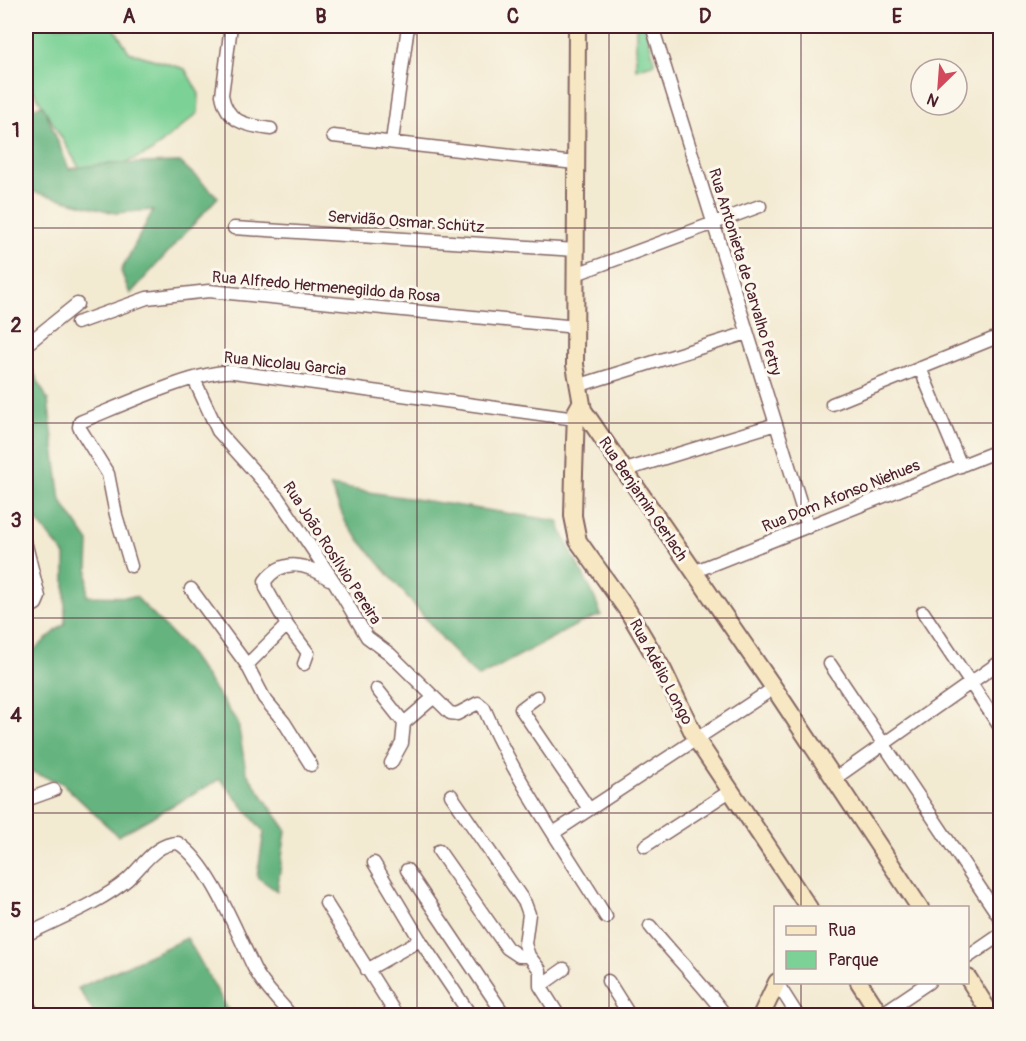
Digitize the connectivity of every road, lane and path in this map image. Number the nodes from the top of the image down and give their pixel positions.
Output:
1 (231, 26) edge
2 (408, 26) edge
3 (577, 26) edge
4 (652, 26) edge
5 (271, 129) dead end
6 (333, 136) dead end
7 (392, 141) junction
8 (575, 163) junction
9 (760, 206) dead end
10 (714, 225) junction
11 (234, 228) dead end
12 (576, 250) junction
13 (576, 274) junction
14 (77, 304) dead end
15 (77, 323) dead end
16 (576, 327) junction
17 (747, 333) junction
18 (1000, 336) edge
19 (26, 345) edge
20 (920, 368) junction
21 (194, 379) junction
22 (832, 404) dead end
23 (580, 406) junction
24 (776, 424) junction
25 (1000, 450) edge
26 (961, 466) junction
27 (622, 471) junction
28 (808, 527) junction
29 (26, 544) edge
30 (131, 566) dead end
31 (693, 572) junction
32 (336, 583) junction
33 (191, 589) dead end
34 (26, 609) edge
35 (923, 612) dead end
36 (286, 625) junction
37 (1000, 662) edge
38 (304, 664) dead end
39 (830, 664) dead end
40 (247, 665) junction
41 (971, 683) junction
42 (774, 687) junction
43 (377, 689) dead end
44 (537, 697) dead end
45 (433, 698) junction
46 (404, 723) junction
47 (1000, 727) edge
48 (696, 739) junction
49 (884, 744) junction
50 (391, 763) dead end
51 (311, 765) dead end
52 (834, 779) junction
53 (54, 790) dead end
54 (730, 791) junction
55 (452, 795) dead end
56 (26, 800) edge
57 (589, 809) junction
58 (555, 832) junction
59 (645, 846) dead end
60 (439, 851) dead end
61 (374, 863) dead end
62 (408, 870) dead end
63 (326, 903) dead end
64 (807, 906) edge
65 (919, 906) edge
66 (606, 917) dead end
67 (1000, 918) edge
68 (650, 926) dead end
69 (26, 935) edge
70 (1000, 935) edge
71 (420, 940) junction
72 (529, 956) junction
73 (969, 956) edge
74 (564, 969) dead end
75 (367, 970) junction
76 (969, 980) edge
77 (608, 981) dead end
78 (777, 984) edge
79 (778, 984) edge
80 (860, 984) edge
81 (926, 984) edge
82 (540, 986) junction
83 (26, 1001) edge
84 (881, 1015) edge
85 (34, 1016) edge
86 (291, 1016) edge
87 (397, 1016) edge
88 (471, 1016) edge
89 (505, 1016) edge
90 (559, 1016) edge
91 (630, 1016) edge
92 (726, 1016) edge
93 (761, 1016) edge
94 (798, 1016) edge
95 (992, 1016) edge

1 - 5 street
2 - 7 street
3 - 8 main road
4 - 10 street, Rua Antonieta de Carvalho Petry
6 - 7 street
7 - 8 street
8 - 12 main road
9 - 10 street
10 - 13 street
10 - 17 street, Rua Antonieta de Carvalho Petry
11 - 12 street, Servidão Osmar Schütz
12 - 13 main road
13 - 16 main road
14 - 19 street
15 - 16 street, Rua Alfredo Hermenegildo da Rosa
16 - 23 main road
17 - 23 street
17 - 24 street, Rua Antonieta de Carvalho Petry
18 - 20 street
20 - 22 street
20 - 26 street
21 - 23 street, Rua Nicolau Garcia
21 - 30 street, Rua Nicolau Garcia
21 - 32 street, Rua João Rosílvio Pereira
23 - 27 main road, Rua Benjamin Gerlach
23 - 48 main road, Rua Adélio Longo
24 - 27 street
24 - 28 street, Rua Antonieta de Carvalho Petry
25 - 26 street, Rua Dom Afonso Niehues
26 - 28 street, Rua Dom Afonso Niehues
27 - 31 main road, Rua Benjamin Gerlach
28 - 31 street, Rua Dom Afonso Niehues
29 - 34 street
31 - 42 main road, Rua Benjamin Gerlach
32 - 36 street
32 - 45 street, Rua João Rosílvio Pereira
33 - 40 street
35 - 41 street
36 - 38 street
36 - 40 street
37 - 41 street
39 - 49 street
40 - 51 street
41 - 47 street
41 - 49 street
42 - 48 street
42 - 52 main road, Rua Benjamin Gerlach
43 - 46 street
44 - 57 street
45 - 46 street
45 - 58 street, Rua João Rosílvio Pereira
46 - 50 street
48 - 54 main road, Rua Adélio Longo
48 - 57 street
49 - 52 street
49 - 67 street
52 - 65 main road, Rua Benjamin Gerlach
53 - 56 street
54 - 59 street
54 - 64 main road, Rua Adélio Longo
55 - 72 street
57 - 58 street
58 - 66 street
60 - 72 street
61 - 71 street
62 - 89 street
63 - 75 street
68 - 92 street
69 - 86 street
70 - 73 street
71 - 75 street
71 - 88 street
72 - 82 street
74 - 82 street
75 - 87 street
76 - 95 main road
77 - 91 street
78 - 93 main road
79 - 94 street
80 - 84 main road
81 - 84 street
82 - 90 street
83 - 85 street

